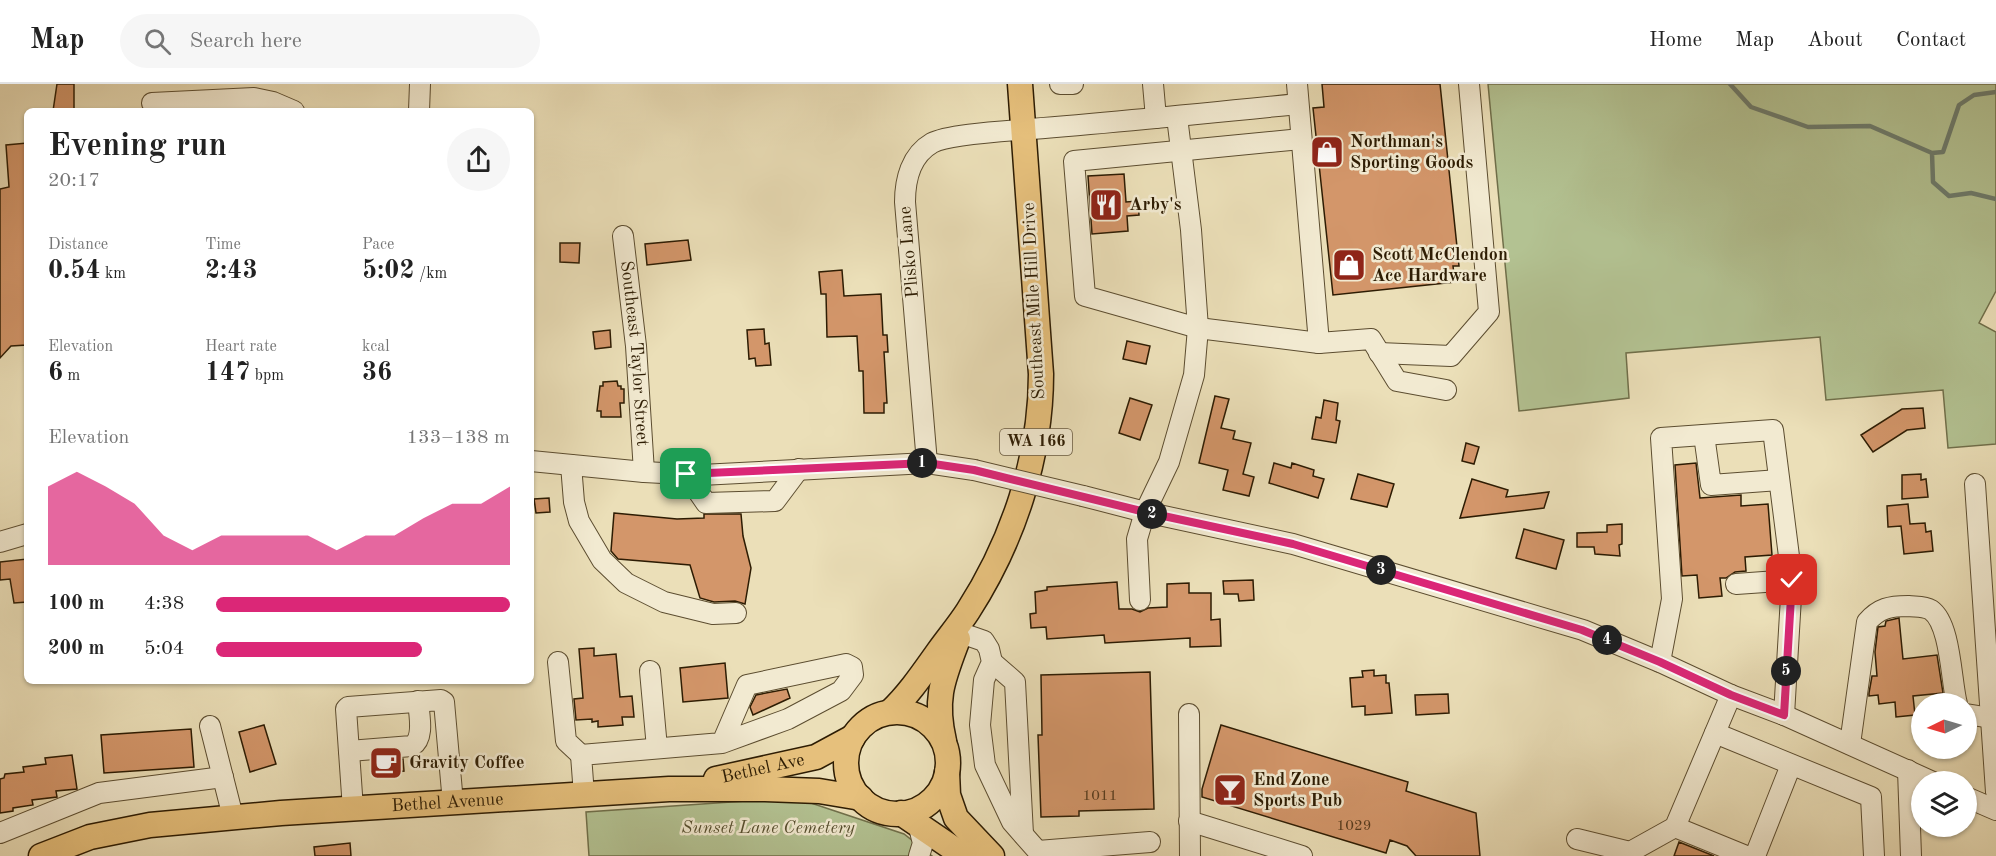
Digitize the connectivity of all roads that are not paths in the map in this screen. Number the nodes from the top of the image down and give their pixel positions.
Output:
1 (420, 84) edge
2 (1020, 84) edge
3 (1060, 84) edge
4 (1073, 84) edge
5 (1153, 84) edge
6 (1297, 84) edge
7 (1469, 84) edge
8 (152, 103) dead end
9 (1298, 104) junction
10 (287, 108) edge
11 (419, 108) edge
12 (1177, 117) junction
13 (1156, 118) junction
14 (1024, 130) junction
15 (1301, 139) junction
16 (1182, 151) junction
17 (623, 236) dead end
18 (1198, 328) junction
19 (1319, 343) junction
20 (1379, 353) junction
21 (1446, 390) dead end
22 (1704, 435) junction
23 (534, 461) edge
24 (927, 463) junction
25 (571, 465) junction
26 (799, 469) junction
27 (644, 472) junction
28 (686, 474) junction
29 (1779, 480) junction
30 (1975, 484) dead end
31 (1145, 512) junction
32 (24, 535) edge
33 (0, 542) edge
34 (1792, 580) junction
35 (1736, 584) dead end
36 (1989, 590) edge
37 (1140, 600) dead end
38 (736, 613) dead end
39 (964, 622) junction
40 (558, 662) dead end
41 (992, 662) junction
42 (1660, 662) junction
43 (650, 671) dead end
44 (1955, 693) edge
45 (1731, 695) junction
46 (418, 701) junction
47 (890, 712) junction
48 (1189, 714) dead end
49 (1784, 715) junction
50 (1977, 716) edge
51 (1991, 718) junction
52 (210, 726) dead end
53 (1715, 733) junction
54 (853, 737) junction
55 (722, 743) junction
56 (1850, 744) junction
57 (657, 748) junction
58 (349, 751) junction
59 (581, 755) junction
60 (946, 758) junction
61 (1791, 765) junction
62 (1908, 770) junction
63 (1911, 771) edge
64 (223, 777) junction
65 (669, 789) junction
66 (1996, 792) edge
67 (584, 795) junction
68 (861, 798) junction
69 (1977, 802) edge
70 (453, 803) junction
71 (353, 809) junction
72 (1996, 810) edge
73 (233, 817) junction
74 (910, 819) junction
75 (1189, 821) junction
76 (1675, 827) junction
77 (0, 833) edge
78 (1023, 834) junction
79 (1577, 838) dead end
80 (1150, 842) dead end
81 (1040, 853) edge
82 (41, 856) edge
83 (919, 856) edge
84 (964, 856) edge
85 (992, 856) edge
86 (1190, 856) edge
87 (1302, 856) edge
88 (1746, 856) edge
89 (1755, 856) edge
90 (1874, 856) edge
91 (1911, 856) edge

1 - 11 street
2 - 14 main road, Southeast Mile Hill Drive / WA 166
3 - 4 street
5 - 13 street
6 - 9 street
7 - 20 street
8 - 10 street
9 - 12 street, Plisko Lane
9 - 15 street
12 - 13 street, Plisko Lane
12 - 16 street
13 - 14 street, Plisko Lane
14 - 24 street, Plisko Lane
14 - 39 main road, Southeast Mile Hill Drive / WA 166
15 - 16 street
15 - 19 street
16 - 18 street
16 - 18 street
17 - 27 street, Southeast Taylor Street
18 - 19 street
18 - 31 street
19 - 20 street
20 - 21 street
22 - 29 street
22 - 29 street
22 - 42 street
23 - 25 street
24 - 26 street
24 - 31 street, bridge
25 - 27 street
25 - 38 street
26 - 28 street
26 - 28 street
27 - 28 street
29 - 34 street
30 - 36 street
31 - 37 street
31 - 42 street
32 - 33 street
34 - 35 street
34 - 49 street
36 - 51 street
39 - 41 street
39 - 47 main road, Southeast Mile Hill Drive / WA 166
39 - 60 main road, Southeast Mile Hill Drive / WA 166
40 - 59 street
41 - 78 street
41 - 78 street
42 - 45 street
43 - 57 street
44 - 56 street
45 - 49 street
45 - 53 street
46 - 58 street
46 - 58 street
46 - 70 street
47 - 54 main road, WA 166
47 - 60 main road
48 - 75 street
49 - 56 street
50 - 51 street
51 - 66 street
52 - 64 street
53 - 61 street
53 - 76 street
54 - 65 main road, Bethel Ave
54 - 68 main road
55 - 55 street
55 - 57 street
56 - 62 street
57 - 59 street
58 - 71 street
59 - 67 street
60 - 74 main road
60 - 85 main road
61 - 89 street
61 - 90 street
62 - 63 street
62 - 91 street
64 - 73 street
64 - 77 street
65 - 67 main road, Bethel Avenue
65 - 68 main road, Bethel Avenue
67 - 70 main road, Bethel Avenue
68 - 74 main road
69 - 72 street
70 - 71 main road, Bethel Avenue
71 - 73 main road, Bethel Avenue
73 - 82 main road, Bethel Avenue
74 - 83 street
74 - 84 main road
75 - 86 street
75 - 87 street
76 - 79 street
76 - 88 street
78 - 81 street
80 - 81 street

